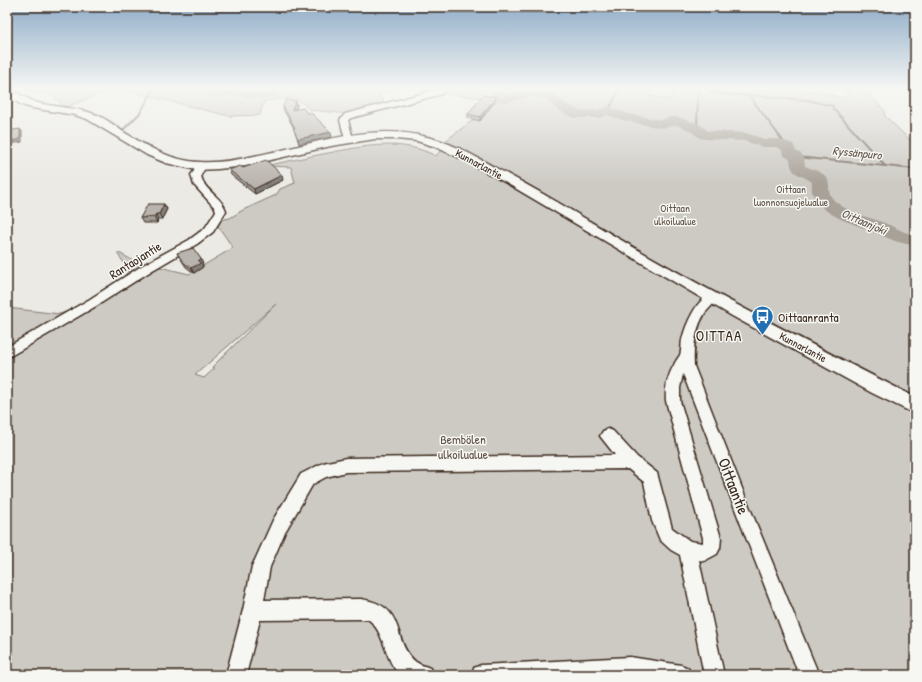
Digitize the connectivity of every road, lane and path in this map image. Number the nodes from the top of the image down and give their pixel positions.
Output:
1 (98, 121) edge
2 (344, 121) edge
3 (349, 139) junction
4 (202, 166) junction
5 (711, 298) junction
6 (7, 353) edge
7 (686, 356) junction
8 (915, 406) edge
9 (608, 436) dead end
10 (630, 462) junction
11 (688, 550) junction
12 (253, 610) junction
13 (236, 675) edge
14 (423, 675) edge
15 (481, 675) edge
16 (681, 675) edge
17 (714, 675) edge
18 (809, 675) edge

1 - 4 main road, Kunnarlantie
2 - 3 street
3 - 4 main road, Kunnarlantie
3 - 5 main road, Kunnarlantie
4 - 6 street, Rantaojantie
5 - 7 street, Oittaantie
5 - 8 main road, Kunnarlantie
7 - 11 street
7 - 18 street, Oittaantie
9 - 10 street
10 - 11 street
10 - 12 street
11 - 17 street
12 - 13 street
12 - 14 street
15 - 16 street

